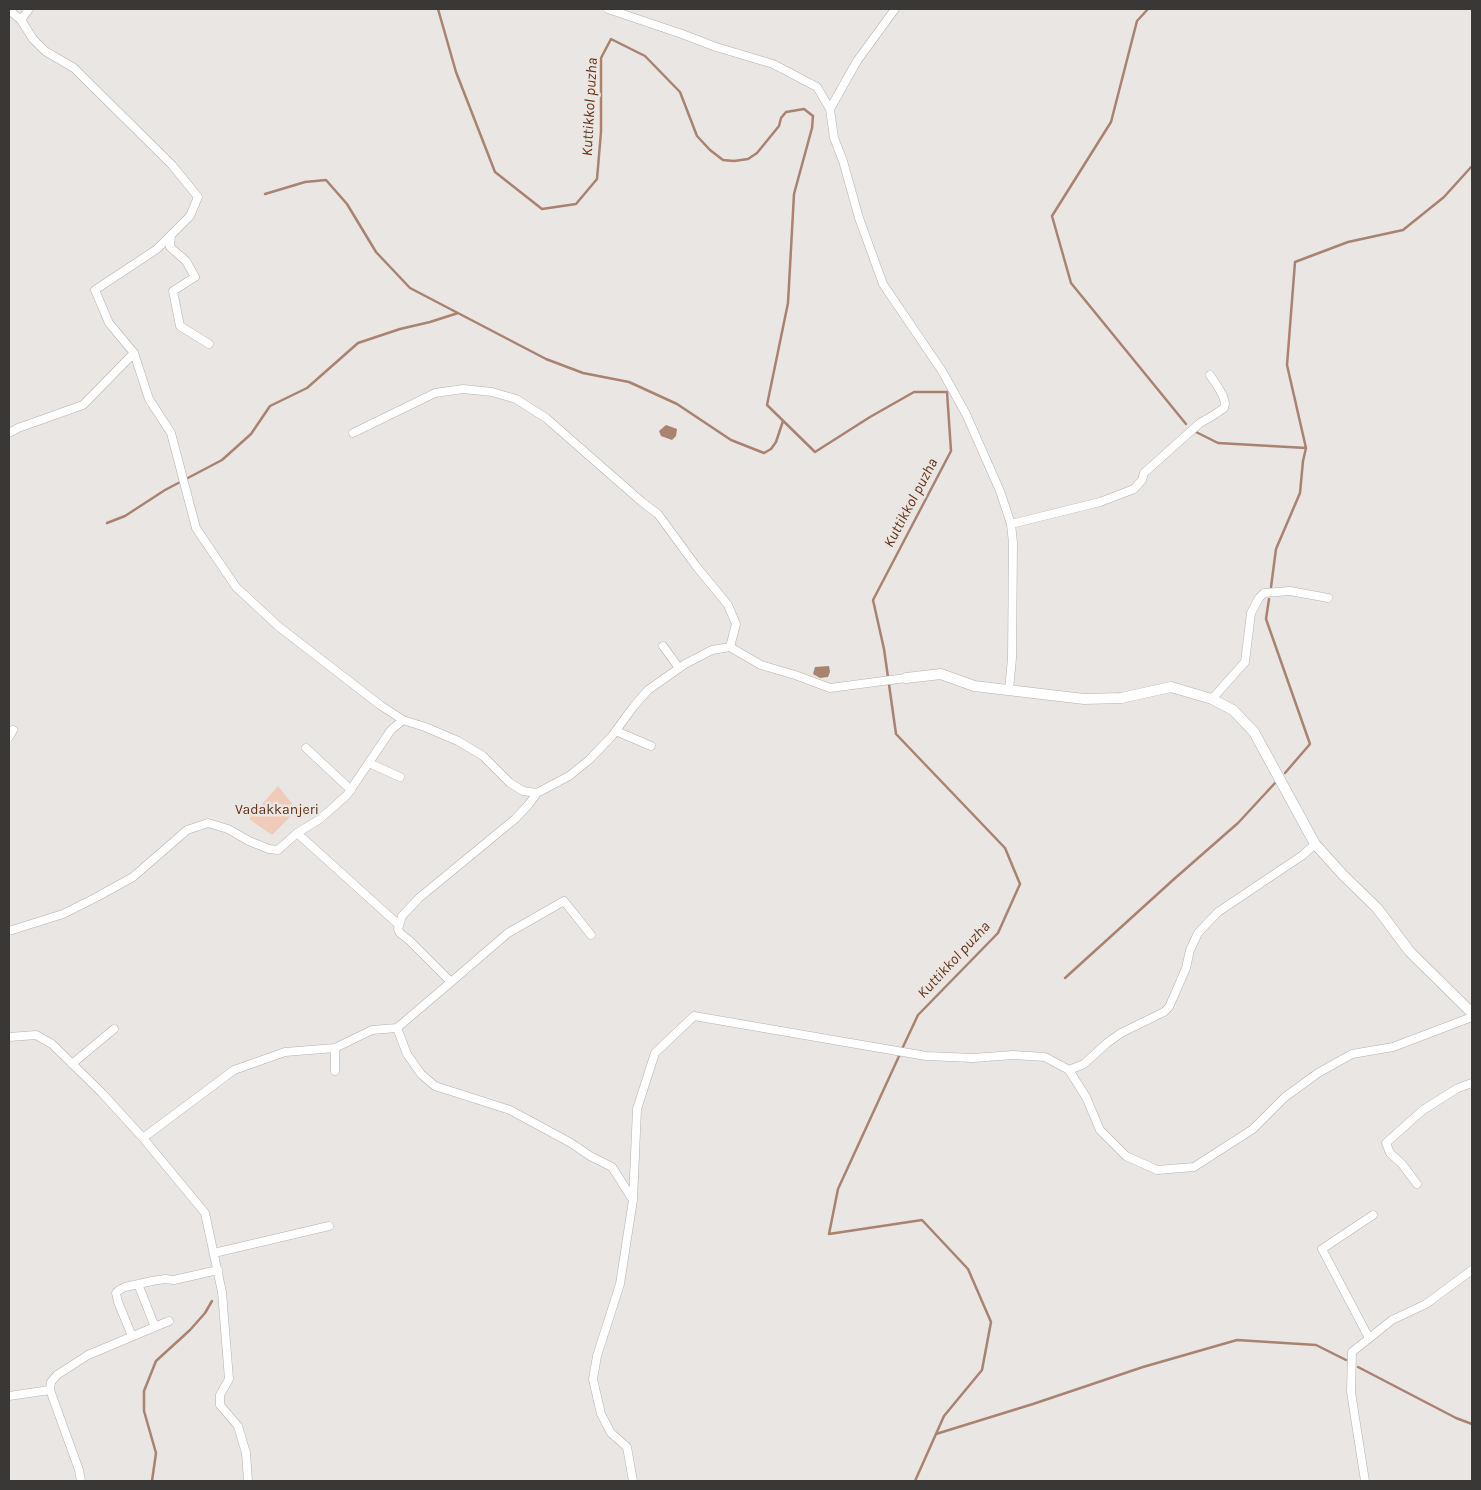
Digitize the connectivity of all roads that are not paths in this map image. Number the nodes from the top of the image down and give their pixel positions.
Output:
1 (30, 9) edge
2 (608, 9) edge
3 (895, 9) edge
4 (9, 10) edge
5 (21, 20) junction
6 (830, 109) junction
7 (171, 235) junction
8 (209, 344) dead end
9 (134, 353) junction
10 (1210, 375) dead end
11 (9, 433) edge
12 (352, 433) dead end
13 (1011, 524) junction
14 (1328, 598) dead end
15 (663, 646) dead end
16 (730, 647) junction
17 (678, 668) junction
18 (906, 678) joint
19 (1008, 690) junction
20 (1212, 699) junction
21 (403, 720) junction
22 (616, 731) junction
23 (652, 746) dead end
24 (306, 748) dead end
25 (369, 763) junction
26 (400, 777) dead end
27 (351, 790) junction
28 (537, 793) junction
29 (297, 833) junction
30 (1315, 844) junction
31 (398, 925) junction
32 (9, 931) edge
33 (591, 935) dead end
34 (452, 982) junction
35 (1472, 1013) edge
36 (1472, 1018) edge
37 (397, 1028) junction
38 (114, 1029) dead end
39 (9, 1037) edge
40 (335, 1048) junction
41 (72, 1064) junction
42 (1069, 1070) junction
43 (335, 1071) dead end
44 (1472, 1083) edge
45 (143, 1138) junction
46 (634, 1169) junction
47 (623, 1183) junction
48 (1417, 1184) dead end
49 (633, 1200) junction
50 (1373, 1215) dead end
51 (329, 1226) dead end
52 (214, 1253) junction
53 (218, 1270) junction
54 (1472, 1270) edge
55 (138, 1284) junction
56 (169, 1321) dead end
57 (155, 1327) junction
58 (132, 1336) junction
59 (1370, 1338) junction
60 (50, 1390) junction
61 (9, 1396) edge
62 (81, 1481) edge
63 (248, 1481) edge
64 (633, 1481) edge
65 (1365, 1481) edge

1 - 5 street
2 - 6 street
3 - 6 street
4 - 5 street
5 - 7 street
6 - 13 street
7 - 8 street
7 - 9 street
9 - 11 street
9 - 21 street
10 - 13 street
12 - 16 street
13 - 19 street
14 - 20 street
15 - 17 street
16 - 17 street
16 - 18 street
17 - 22 street
18 - 19 street
19 - 20 street
20 - 30 street
21 - 25 street
21 - 28 street
22 - 23 street
22 - 28 street
24 - 27 street
25 - 26 street
25 - 27 street
27 - 29 street
28 - 31 street
29 - 31 street
29 - 32 street
30 - 35 street
30 - 42 street
31 - 34 street
33 - 34 street
34 - 37 street
36 - 42 street
37 - 40 street
37 - 47 street
38 - 41 street
39 - 41 street
40 - 43 street
40 - 45 street
41 - 45 street
42 - 46 street
44 - 48 street
45 - 52 street
46 - 47 street
46 - 49 street
47 - 49 street
49 - 64 street
50 - 59 street
51 - 52 street
52 - 53 street
53 - 55 street
53 - 63 street
54 - 59 street
55 - 57 street
55 - 58 street
56 - 57 street
57 - 58 street
58 - 60 street
59 - 65 street
60 - 61 street
60 - 62 street

